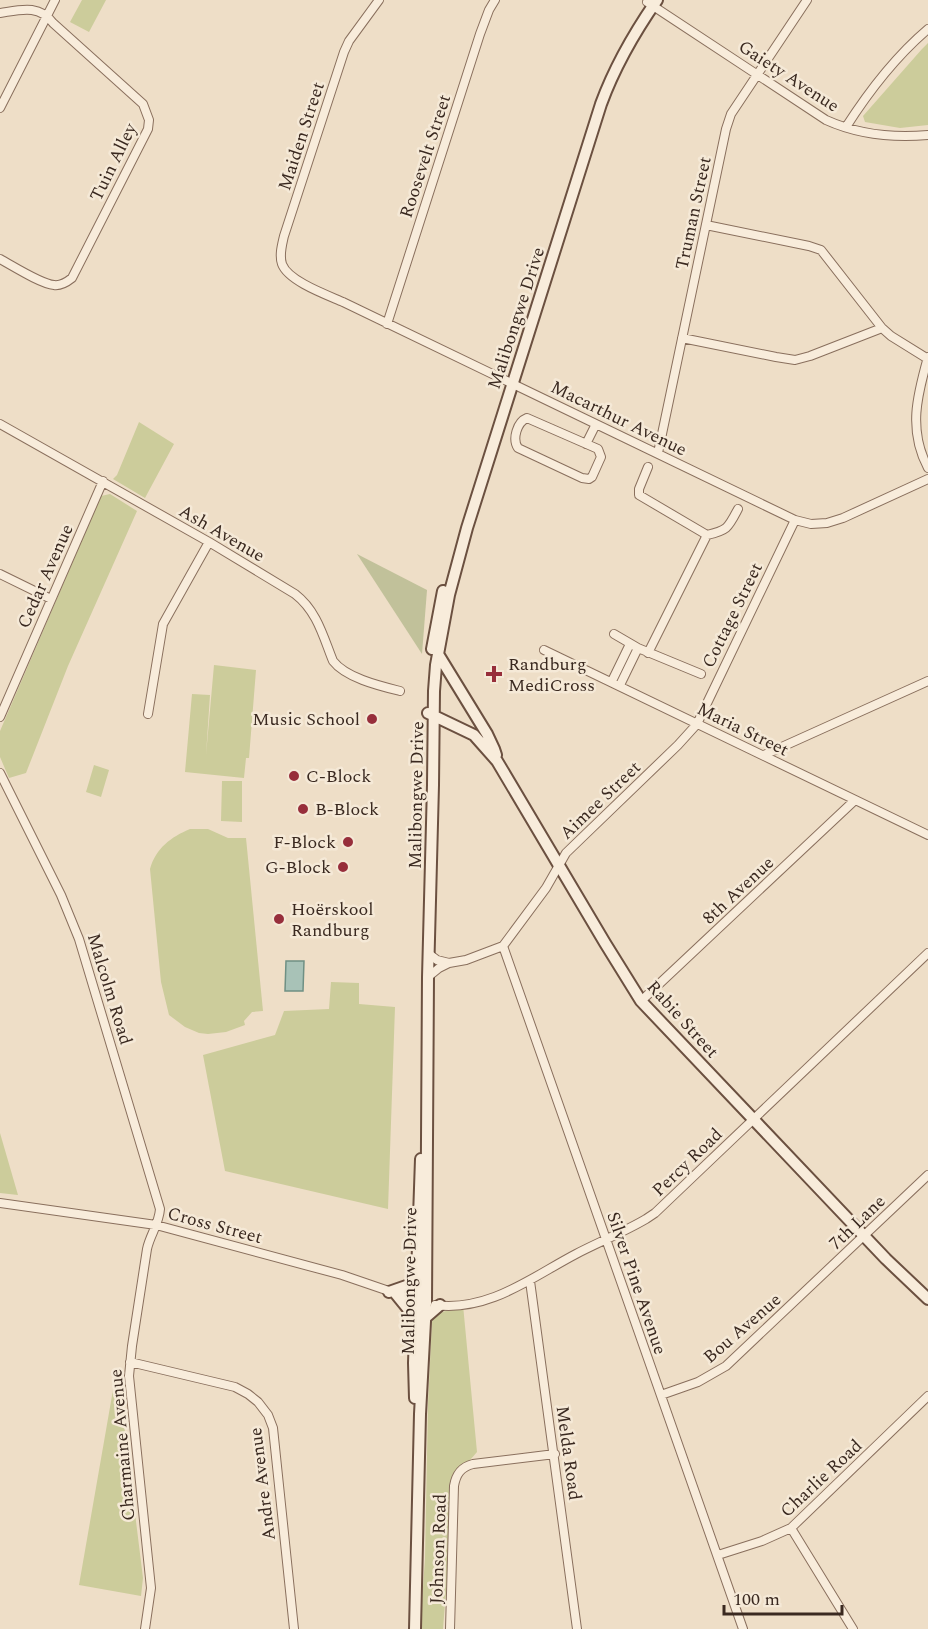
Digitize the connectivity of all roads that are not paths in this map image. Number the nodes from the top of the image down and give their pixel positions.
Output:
1 (55, 0) edge
2 (379, 0) edge
3 (495, 0) edge
4 (807, 0) edge
5 (651, 2) edge
6 (0, 13) edge
7 (47, 15) junction
8 (928, 29) edge
9 (757, 74) junction
10 (0, 108) edge
11 (846, 127) junction
12 (928, 135) edge
13 (706, 225) junction
14 (0, 259) edge
15 (301, 282) joint
16 (387, 324) junction
17 (882, 328) junction
18 (682, 338) junction
19 (928, 358) edge
20 (510, 382) junction
21 (0, 424) edge
22 (596, 424) junction
23 (586, 444) junction
24 (658, 453) junction
25 (648, 466) dead end
26 (928, 468) edge
27 (928, 479) edge
28 (103, 482) junction
29 (738, 509) dead end
30 (795, 520) junction
31 (707, 535) junction
32 (209, 542) junction
33 (0, 574) edge
34 (51, 599) junction
35 (614, 634) dead end
36 (634, 646) junction
37 (544, 650) dead end
38 (648, 653) junction
39 (438, 654) junction
40 (701, 675) dead end
41 (612, 681) junction
42 (928, 681) edge
43 (620, 685) junction
44 (400, 691) dead end
45 (148, 714) dead end
46 (430, 714) junction
47 (0, 716) edge
48 (697, 724) junction
49 (764, 756) junction
50 (497, 761) junction
51 (0, 773) edge
52 (855, 800) junction
53 (928, 835) edge
54 (559, 866) junction
55 (503, 946) junction
56 (928, 953) edge
57 (429, 954) junction
58 (449, 963) junction
59 (428, 977) junction
60 (641, 1001) junction
61 (753, 1119) junction
62 (928, 1175) edge
63 (0, 1203) edge
64 (156, 1225) junction
65 (865, 1236) junction
66 (606, 1239) junction
67 (416, 1277) junction
68 (530, 1281) junction
69 (806, 1291) joint
70 (392, 1293) junction
71 (928, 1299) edge
72 (421, 1302) junction
73 (440, 1305) junction
74 (421, 1320) junction
75 (130, 1362) junction
76 (661, 1395) junction
77 (928, 1396) edge
78 (555, 1454) junction
79 (791, 1528) junction
80 (718, 1555) junction
81 (145, 1629) edge
82 (294, 1629) edge
83 (413, 1629) edge
84 (450, 1629) edge
85 (577, 1629) edge
86 (743, 1629) edge
87 (853, 1629) edge

1 - 7 street
2 - 15 street, Maiden Street
3 - 16 street, Roosevelt Street
4 - 9 street, Truman Street
5 - 9 street, Gaiety Avenue
5 - 20 main road, Malibongwe Drive
6 - 7 street
7 - 10 street
7 - 14 street, Tuin Alley
8 - 11 street
9 - 11 street, Gaiety Avenue
9 - 13 street, Truman Street
11 - 12 street, Gaiety Avenue
13 - 17 street
13 - 18 street, Truman Street
15 - 16 street, Macarthur Avenue
16 - 20 street, Macarthur Avenue
17 - 18 street
17 - 19 street
18 - 24 street, Truman Street
19 - 26 street
20 - 22 street, Macarthur Avenue
20 - 39 main road, Malibongwe Drive
20 - 46 main road, Malibongwe Drive
21 - 28 street, Ash Avenue
22 - 23 street
22 - 24 street, Macarthur Avenue
23 - 23 street
24 - 30 street, Macarthur Avenue
25 - 31 street
27 - 30 street, Macarthur Avenue
28 - 32 street, Ash Avenue
28 - 34 street, Cedar Avenue
29 - 31 street
30 - 48 street, Cottage Street
31 - 38 street
32 - 44 street, Ash Avenue
32 - 45 street
33 - 34 street
34 - 47 street, Cedar Avenue
35 - 36 street
36 - 38 street
36 - 41 street
36 - 43 street
37 - 41 street, Maria Street
38 - 40 street
39 - 46 main road, Malibongwe Drive
39 - 50 main road
41 - 43 street, Maria Street
42 - 49 street
43 - 48 street, Maria Street
46 - 50 main road, Rabie Street
46 - 57 main road, Malibongwe Drive
46 - 67 main road, Malibongwe Drive
48 - 49 street, Maria Street
48 - 54 street, Aimee Street
49 - 52 street, Maria Street
50 - 54 main road, Rabie Street
51 - 64 street, Malcolm Road
52 - 53 street, Maria Street
52 - 60 street, 8th Avenue
54 - 55 street, Aimee Street
54 - 60 main road, Rabie Street
55 - 58 street
55 - 66 street, Silver Pine Avenue
56 - 61 street, Percy Road
57 - 58 street
57 - 59 main road, Malibongwe Drive
58 - 59 street
59 - 72 main road, Malibongwe Drive
60 - 61 main road, Rabie Street
61 - 65 main road, Rabie Street
61 - 66 street, Percy Road
62 - 65 street, 7th Lane
63 - 64 street, Cross Street
64 - 70 street, Cross Street
64 - 75 street, Charmaine Avenue
65 - 69 street, 7th Lane
65 - 71 main road, Rabie Street
66 - 68 street, Percy Road
66 - 76 street, Silver Pine Avenue
67 - 70 main road
67 - 72 main road, Malibongwe Drive
68 - 73 street, Percy Road
68 - 78 street, Melda Road
69 - 76 street, Bou Avenue
70 - 72 street, Cross Street
70 - 74 main road
72 - 73 street, Percy Road
72 - 74 main road, Malibongwe Drive
73 - 74 main road
74 - 83 main road, Malibongwe Drive
75 - 81 street, Charmaine Avenue
75 - 82 street, Andre Avenue
76 - 80 street, Silver Pine Avenue
77 - 79 street, Charlie Road
78 - 84 street, Johnson Road
78 - 85 street, Melda Road
79 - 80 street, Charlie Road
79 - 87 street
80 - 86 street, Silver Pine Avenue

